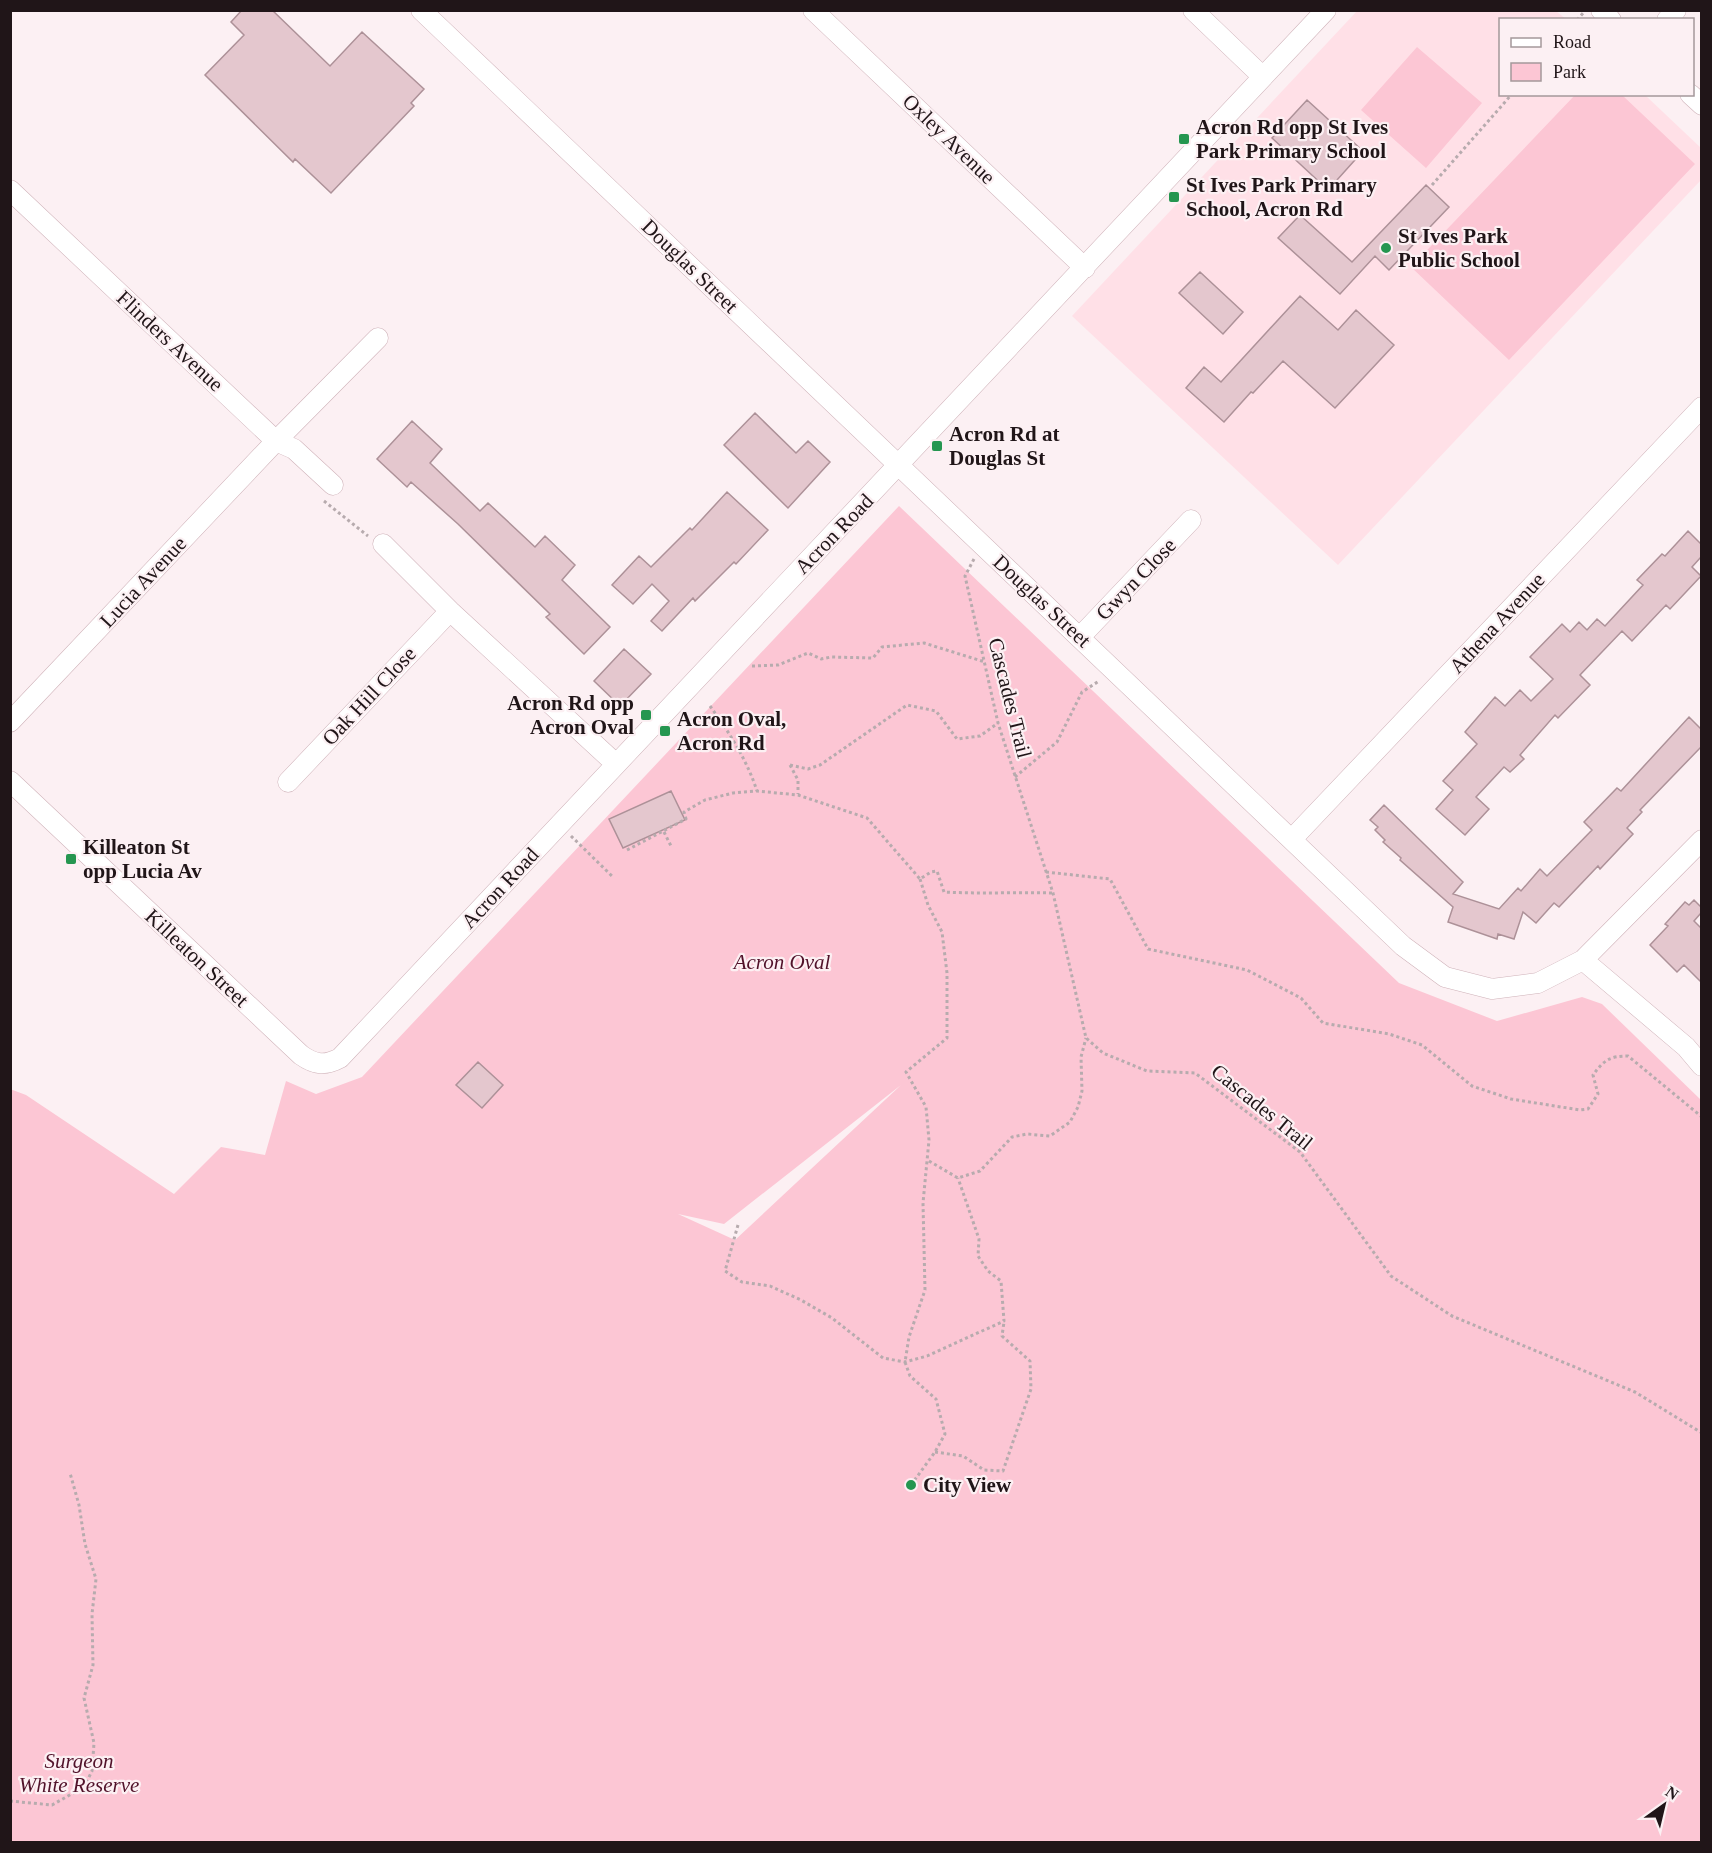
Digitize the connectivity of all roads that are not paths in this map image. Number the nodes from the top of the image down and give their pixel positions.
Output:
1 (421, 10) edge
2 (813, 10) edge
3 (1193, 10) edge
4 (1326, 10) edge
5 (1263, 77) junction
6 (10, 190) edge
7 (1085, 268) junction
8 (378, 338) dead end
9 (1701, 407) edge
10 (276, 441) junction
11 (899, 466) junction
12 (333, 485) dead end
13 (1191, 520) dead end
14 (383, 544) dead end
15 (450, 611) junction
16 (1080, 637) junction
17 (10, 722) edge
18 (616, 764) junction
19 (10, 781) edge
20 (288, 782) dead end
21 (1292, 839) junction
22 (1701, 840) edge
23 (1583, 960) junction
24 (340, 1058) joint
25 (1701, 1066) edge

1 - 11 street, Douglas Street
2 - 7 street, Oxley Avenue
3 - 5 street
4 - 5 street, Acron Road
5 - 7 street, Acron Road
6 - 10 street, Flinders Avenue
7 - 11 street, Acron Road
8 - 10 street, Lucia Avenue
9 - 21 street, Athena Avenue
10 - 12 street, Flinders Avenue
10 - 17 street, Lucia Avenue
11 - 16 street, Douglas Street
11 - 18 street, Acron Road
13 - 16 street, Gwyn Close
14 - 15 street
15 - 18 street
15 - 20 street, Oak Hill Close
16 - 21 street, Douglas Street
18 - 24 street, Acron Road
19 - 24 street, Killeaton Street
21 - 23 street, Douglas Street
22 - 23 street, Douglas Street
23 - 25 street

